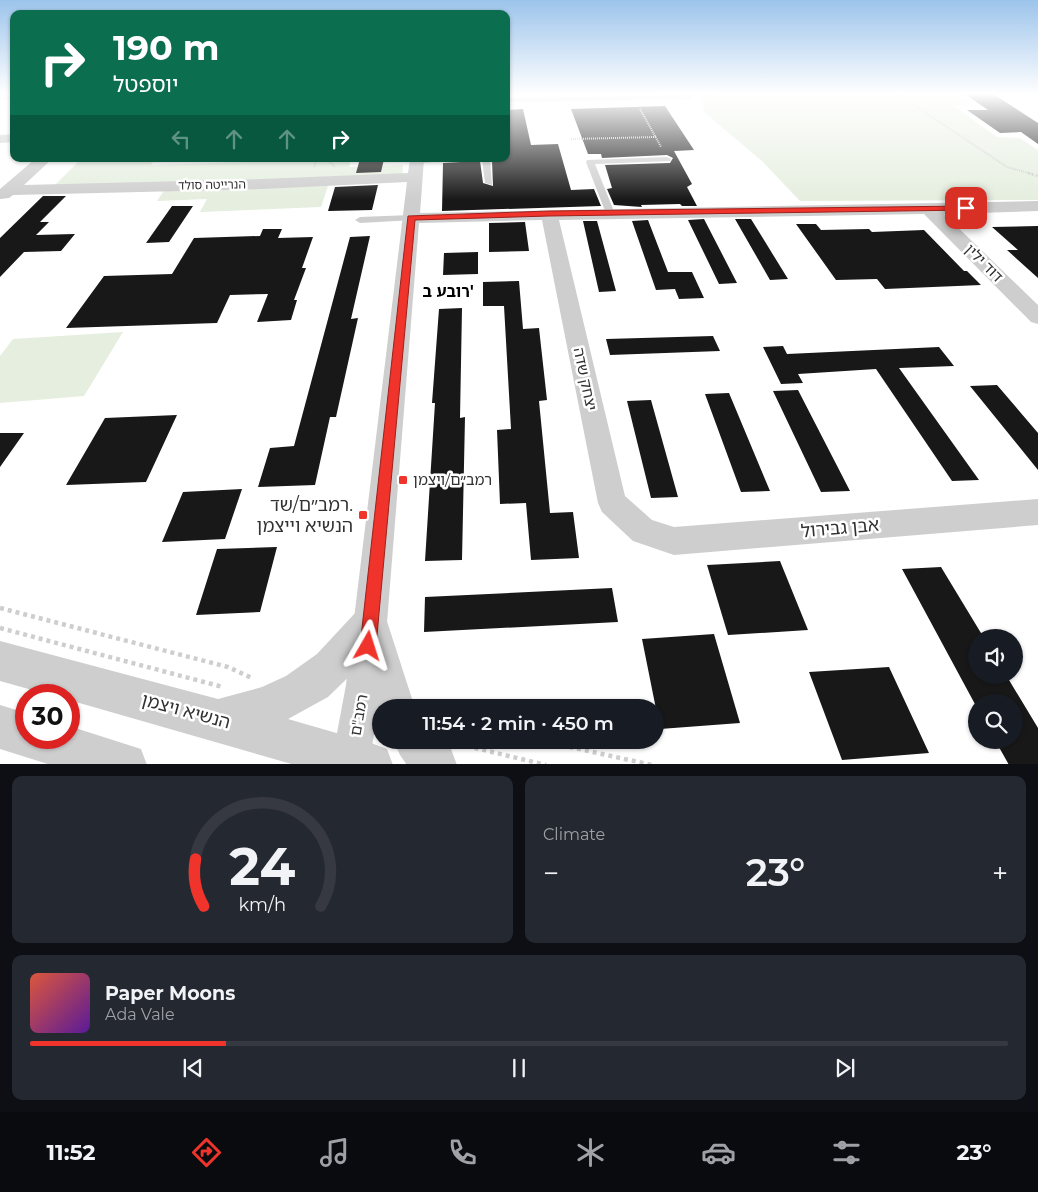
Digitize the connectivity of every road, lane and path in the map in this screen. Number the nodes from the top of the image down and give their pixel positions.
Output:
1 (651, 129) edge
2 (950, 129) edge
3 (571, 139) dead end
4 (667, 159) dead end
5 (41, 162) edge
6 (438, 162) edge
7 (486, 162) edge
8 (416, 166) edge
9 (1038, 176) edge
10 (489, 183) dead end
11 (4, 194) edge
12 (1038, 206) edge
13 (930, 210) junction
14 (549, 214) junction
15 (610, 214) junction
16 (411, 218) junction
17 (360, 220) dead end
18 (1038, 317) edge
19 (1038, 512) edge
20 (643, 532) joint
21 (0, 608) edge
22 (370, 626) junction
23 (0, 628) edge
24 (0, 661) edge
25 (293, 695) junction
26 (391, 699) edge
27 (226, 705) junction
28 (0, 727) edge
29 (15, 731) edge
30 (71, 749) edge
31 (434, 749) edge
32 (581, 749) edge
33 (357, 762) edge
34 (115, 763) edge
35 (546, 764) edge
36 (652, 764) edge

1 - 3 path
2 - 9 path
4 - 15 lane
5 - 11 street
6 - 8 lane
7 - 10 lane
8 - 11 street, הנרייטה סולד
8 - 16 street, רמב"ם
12 - 13 street
13 - 15 street
13 - 18 street, דוד ילין
14 - 15 street
14 - 16 street
14 - 20 street, יצחק שדה
16 - 17 lane
16 - 22 street, רמב"ם
19 - 20 street, אבן גבירול
21 - 25 path
22 - 25 street
22 - 26 street
22 - 33 street, רמב"ם
23 - 27 path
24 - 27 street, הנשיא ויצמן
25 - 27 street
27 - 33 street, הנשיא ויצמן
28 - 29 street
30 - 34 street
31 - 35 path
32 - 36 path

